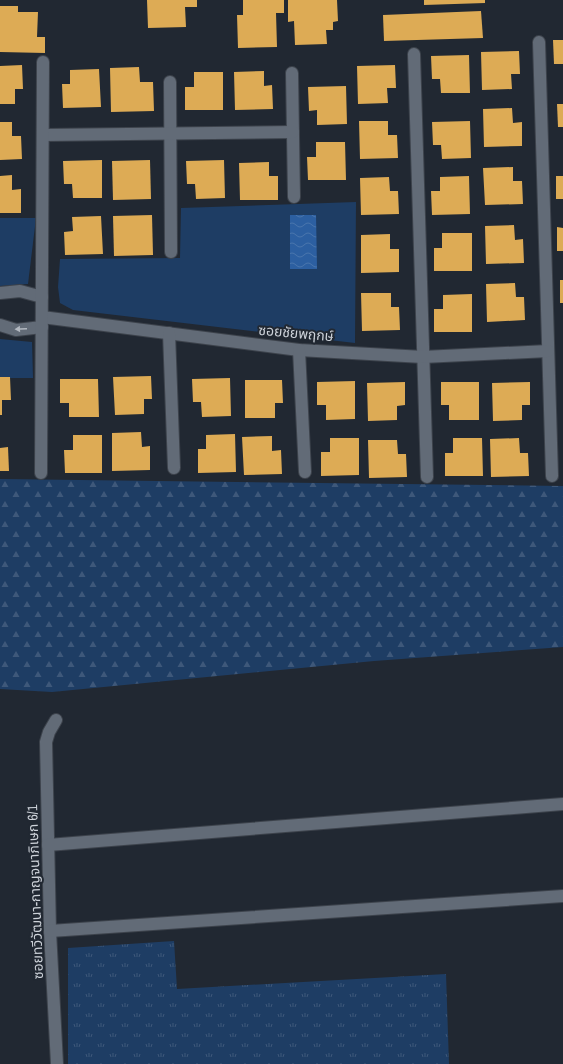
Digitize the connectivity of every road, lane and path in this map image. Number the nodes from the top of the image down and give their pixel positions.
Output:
1 (539, 42) dead end
2 (414, 54) dead end
3 (43, 62) dead end
4 (292, 73) dead end
5 (170, 82) dead end
6 (293, 132) junction
7 (170, 134) junction
8 (43, 135) junction
9 (294, 197) dead end
10 (171, 252) dead end
11 (0, 293) edge
12 (42, 298) junction
13 (42, 322) junction
14 (0, 325) edge
15 (169, 333) junction
16 (299, 350) junction
17 (548, 351) junction
18 (424, 357) junction
19 (174, 468) dead end
20 (42, 472) dead end
21 (305, 472) dead end
22 (552, 476) dead end
23 (427, 477) dead end
24 (56, 720) dead end
25 (563, 804) edge
26 (48, 844) junction
27 (563, 896) edge
28 (50, 931) junction
29 (57, 1064) edge

1 - 17 street
2 - 18 street
3 - 8 street
4 - 6 street
5 - 7 street
6 - 7 street
6 - 9 street
7 - 8 street
7 - 10 street
8 - 12 street
11 - 12 street
12 - 13 street
13 -> 14 street, ซอยชัยพฤกษ์
13 - 15 street, ซอยชัยพฤกษ์
13 - 20 street
15 - 16 street, ซอยชัยพฤกษ์
15 - 19 street
16 - 18 street, ซอยชัยพฤกษ์
16 - 21 street
17 - 18 street, ซอยชัยพฤกษ์
17 - 22 street
18 - 23 street
24 - 26 street, ซอยทวีวัฒนา-กาญจนาภิเษก 6/1
25 - 26 street
26 - 28 street, ซอยทวีวัฒนา-กาญจนาภิเษก 6/1
27 - 28 street
28 - 29 street, ซอยทวีวัฒนา-กาญจนาภิเษก 6/1

